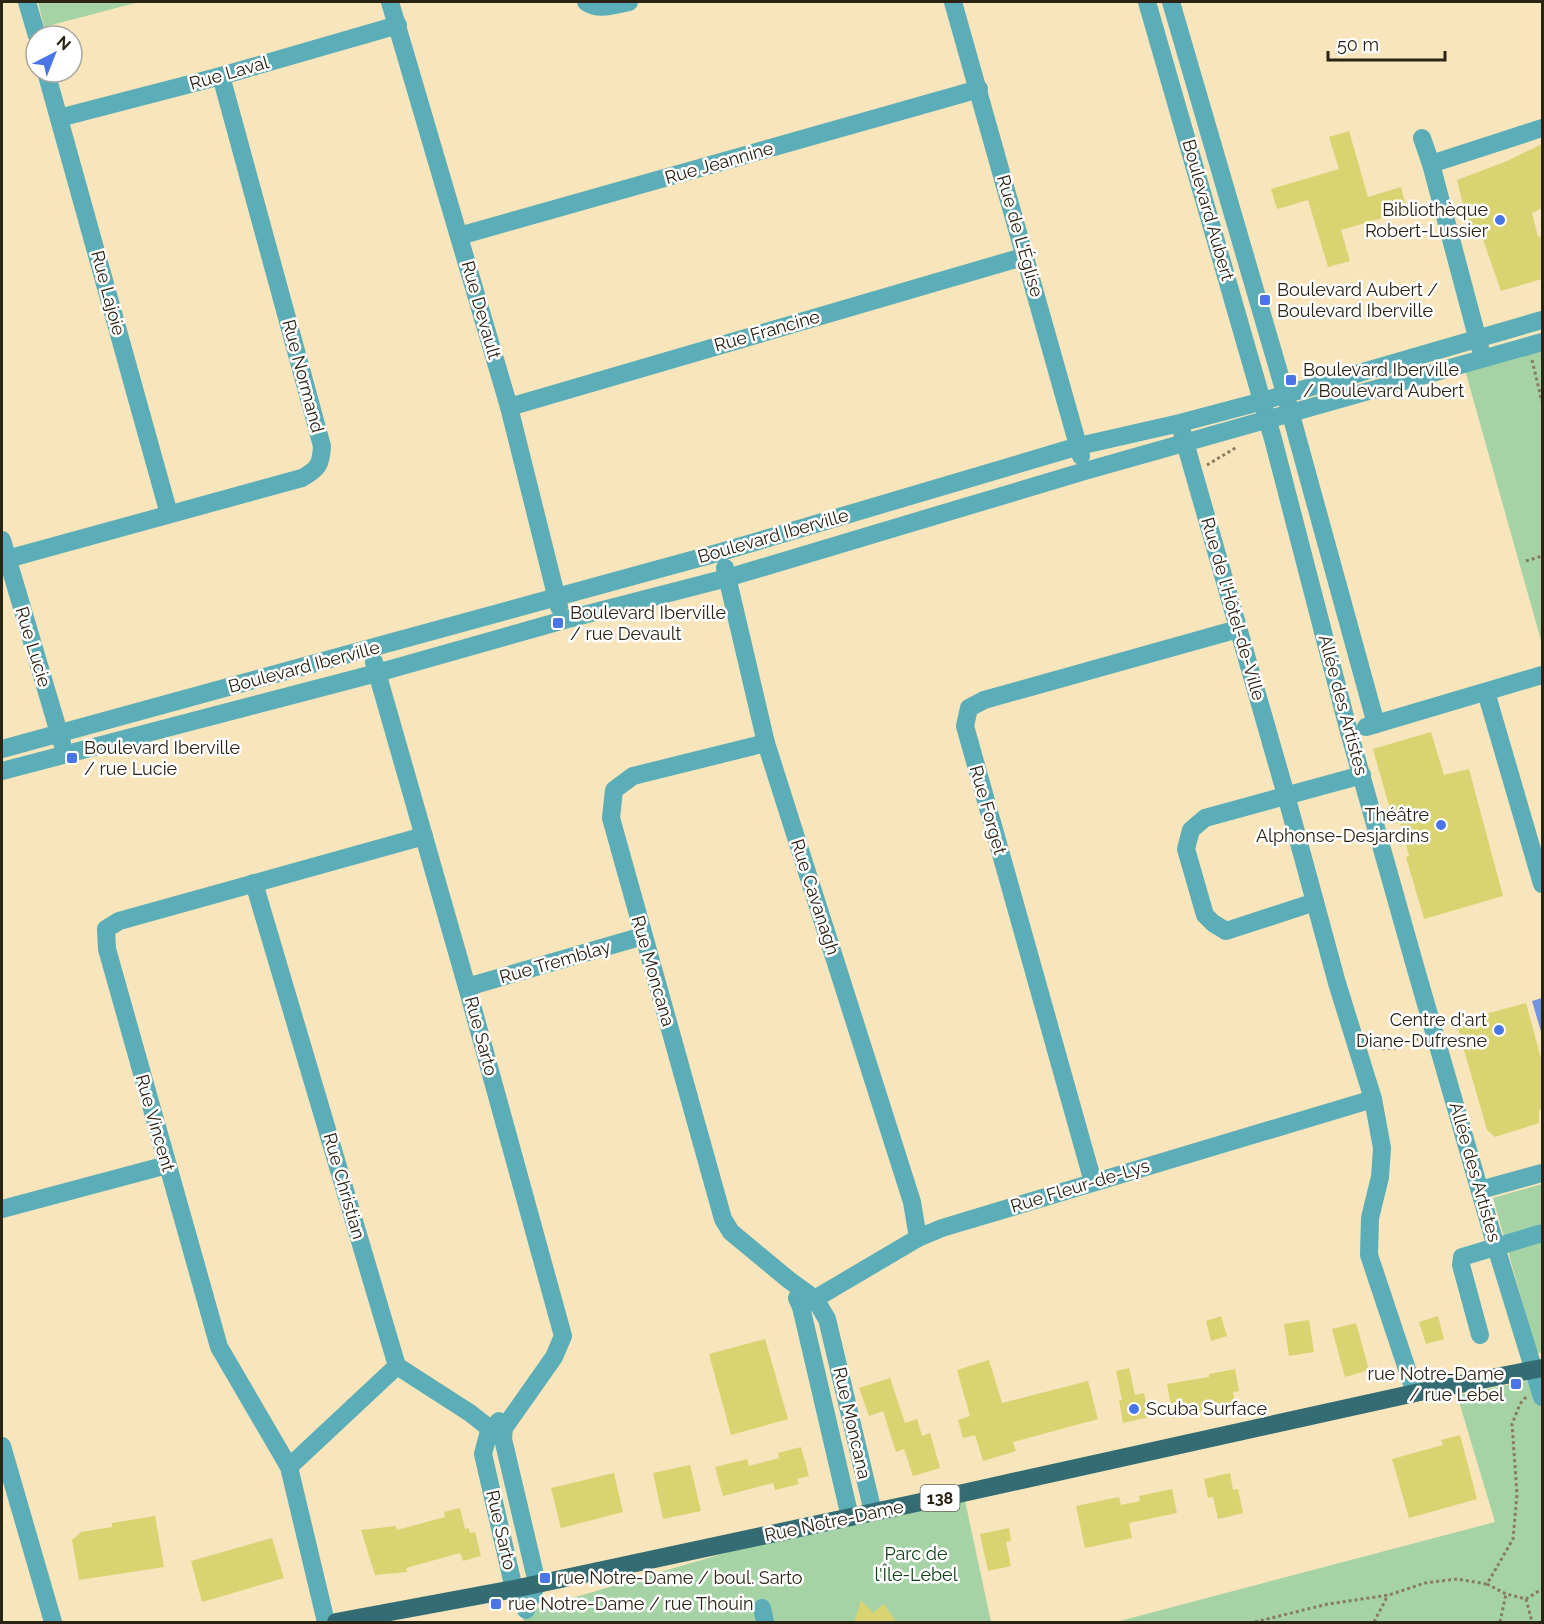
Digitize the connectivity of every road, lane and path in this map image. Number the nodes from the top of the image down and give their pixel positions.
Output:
1 (27, 2) edge
2 (390, 2) edge
3 (586, 2) edge
4 (628, 2) edge
5 (953, 2) edge
6 (1148, 2) edge
7 (1171, 2) edge
8 (33, 24) edge
9 (398, 25) junction
10 (221, 76) junction
11 (49, 84) edge
12 (979, 89) junction
13 (59, 118) junction
14 (1542, 128) edge
15 (1422, 138) dead end
16 (1431, 164) junction
17 (459, 236) junction
18 (1026, 256) junction
19 (1542, 320) edge
20 (1477, 338) junction
21 (1535, 344) edge
22 (1483, 358) junction
23 (1285, 393) junction
24 (1542, 402) edge
25 (509, 407) junction
26 (1265, 410) junction
27 (1290, 412) junction
28 (1180, 423) junction
29 (1185, 443) junction
30 (1079, 446) junction
31 (1239, 446) dead end
32 (1201, 466) dead end
33 (1085, 471) junction
34 (169, 514) junction
35 (2, 540) edge
36 (721, 552) junction
37 (1542, 556) edge
38 (7, 559) junction
39 (1526, 561) dead end
40 (727, 578) junction
41 (556, 597) junction
42 (564, 620) junction
43 (1238, 629) junction
44 (370, 649) junction
45 (377, 674) junction
46 (1542, 675) edge
47 (1486, 692) junction
48 (1376, 724) junction
49 (1349, 732) junction
50 (59, 733) junction
51 (766, 743) junction
52 (2, 749) edge
53 (65, 753) junction
54 (2, 771) edge
55 (1362, 775) junction
56 (1286, 795) junction
57 (424, 836) junction
58 (254, 883) junction
59 (1542, 884) edge
60 (1315, 902) junction
61 (643, 936) junction
62 (467, 987) junction
63 (1435, 1032) junction
64 (1371, 1038) dead end
65 (1373, 1099) junction
66 (167, 1165) junction
67 (1542, 1173) edge
68 (1093, 1182) junction
69 (1480, 1190) junction
70 (2, 1209) edge
71 (1542, 1233) edge
72 (918, 1238) junction
73 (1496, 1247) junction
74 (808, 1303) junction
75 (1480, 1335) dead end
76 (397, 1366) junction
77 (1539, 1379) edge
78 (1415, 1394) junction
79 (497, 1434) junction
80 (2, 1446) edge
81 (289, 1467) junction
82 (873, 1512) junction
83 (850, 1517) junction
84 (537, 1583) junction
85 (1487, 1584) junction
86 (514, 1588) junction
87 (1542, 1589) edge
88 (1506, 1594) junction
89 (1389, 1595) junction
90 (1526, 1599) junction
91 (527, 1616) edge
92 (1274, 1620) edge
93 (338, 1622) edge
94 (53, 1623) edge
95 (326, 1623) edge
96 (1255, 1623) edge
97 (1374, 1623) edge
98 (1500, 1623) edge
99 (1532, 1623) edge

1 - 8 street
2 - 9 street, Rue Devault
3 - 4 street
5 - 12 street, Rue de L'Église
6 - 26 street, Boulevard Aubert
7 - 23 street, Boulevard Aubert
9 - 10 street, Rue Laval
9 - 17 street, Rue Devault
10 - 13 street, Rue Laval
10 - 34 street, Rue Normand
11 - 13 street, Rue Lajoie
12 - 17 street, Rue Jeannine
12 - 18 street, Rue de L'Église
13 - 34 street, Rue Lajoie
14 - 16 street
15 - 16 street
16 - 20 street
17 - 25 street, Rue Devault
18 - 25 street, Rue Francine
18 - 30 street, Rue de L'Église
19 - 20 street, Boulevard Iberville
20 - 22 street
20 - 23 street, Boulevard Iberville
21 - 22 street, Boulevard Iberville
21 - 24 path
22 - 27 street, Boulevard Iberville
23 - 26 street, Boulevard Iberville
23 - 27 street, Boulevard Aubert
25 - 41 street, Rue Devault
26 - 27 street, Boulevard Iberville
26 - 28 street, Boulevard Iberville
26 - 29 street, Boulevard Iberville
26 - 49 street, Allée des Artistes
27 - 48 street, Boulevard Aubert
28 - 29 street, Rue de l'Hôtel-de-Ville
28 - 30 street, Boulevard Iberville
29 - 33 street, Boulevard Iberville
29 - 43 street, Rue de l'Hôtel-de-Ville
30 - 33 street, Rue de L'Église
30 - 36 street, Boulevard Iberville
31 - 32 path
33 - 40 street, Boulevard Iberville
34 - 38 street, Rue Normand
35 - 38 street, Rue Lucie
36 - 40 street, Rue Cavanagh
36 - 41 street, Boulevard Iberville
37 - 39 path
38 - 50 street, Rue Lucie
40 - 42 street, Boulevard Iberville
40 - 51 street, Rue Cavanagh
41 - 42 street, Rue Devault
41 - 44 street, Boulevard Iberville
42 - 45 street, Boulevard Iberville
43 - 56 street, Rue de l'Hôtel-de-Ville
43 - 68 street, Rue Forget
44 - 45 street, Rue Sarto
44 - 50 street, Boulevard Iberville
45 - 53 street, Boulevard Iberville
45 - 57 street, Rue Sarto
46 - 47 street
47 - 48 street
47 - 59 street
48 - 49 street
49 - 55 street, Allée des Artistes
50 - 52 street, Boulevard Iberville
50 - 53 street, Rue Lucie
51 - 61 street, Rue Moncana
51 - 72 street, Rue Cavanagh
53 - 54 street, Boulevard Iberville
55 - 56 street
55 - 63 street, Allée des Artistes
56 - 60 street, Rue de l'Hôtel-de-Ville
56 - 60 street
57 - 58 street, Rue Vincent
57 - 62 street, Rue Sarto
58 - 66 street, Rue Vincent
58 - 76 street, Rue Christian
60 - 65 street, Rue de l'Hôtel-de-Ville
61 - 62 street, Rue Tremblay
61 - 74 street, Rue Moncana
62 - 79 street, Rue Sarto
63 - 64 path
63 - 69 street, Allée des Artistes
65 - 68 street, Rue Fleur-de-Lys
65 - 78 street, Rue de l'Hôtel-de-Ville
66 - 70 street
66 - 81 street, Rue Vincent
67 - 69 street
68 - 72 street, Rue Fleur-de-Lys
69 - 73 street, Allée des Artistes
71 - 73 street
72 - 74 street, Rue Fleur-de-Lys
73 - 75 street
73 - 77 street, Allée des Artistes
74 - 82 street, Rue Moncana
74 - 83 street, Rue Moncana
76 - 79 street
76 - 81 street
77 - 78 main road, Rue Notre-Dame / 138
77 - 85 path
78 - 82 main road, Rue Notre-Dame / 138
79 - 84 street, Rue Sarto
79 - 86 street, Rue Sarto
80 - 94 street
81 - 95 street, Rue Vincent
82 - 83 main road, Rue Notre-Dame / 138
83 - 84 main road, Rue Notre-Dame / 138
84 - 86 main road, Rue Notre-Dame / 138
84 - 91 street
85 - 88 path
85 - 89 path
86 - 91 street, Rue Sarto
86 - 93 main road, Rue Notre-Dame / 138
87 - 90 path
88 - 90 path
88 - 98 path
89 - 92 path
89 - 97 path
90 - 99 path
92 - 96 path

